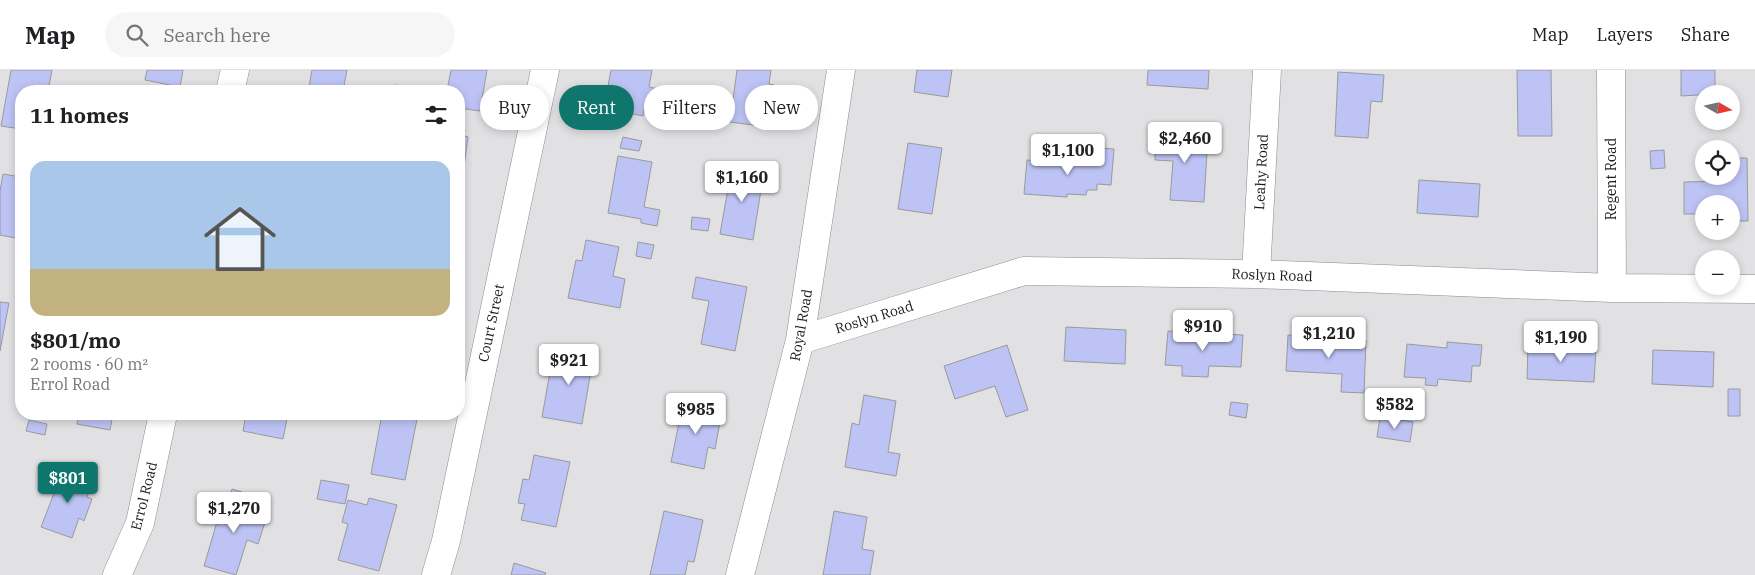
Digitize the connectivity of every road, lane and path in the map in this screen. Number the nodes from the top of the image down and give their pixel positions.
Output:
1 (235, 70) edge
2 (545, 70) edge
3 (841, 70) edge
4 (1267, 70) edge
5 (1611, 70) edge
6 (231, 85) edge
7 (1256, 274) junction
8 (1612, 288) junction
9 (1755, 289) edge
10 (800, 340) junction
11 (162, 420) edge
12 (117, 575) edge
13 (436, 575) edge
14 (740, 575) edge

1 - 6 street
2 - 13 street, Court Street
3 - 10 street, Royal Road
4 - 7 street, Leahy Road
5 - 8 street, Regent Road
7 - 8 street, Roslyn Road
7 - 10 street, Roslyn Road
8 - 9 street, Roslyn Road
10 - 14 street, Royal Road
11 - 12 street, Errol Road

